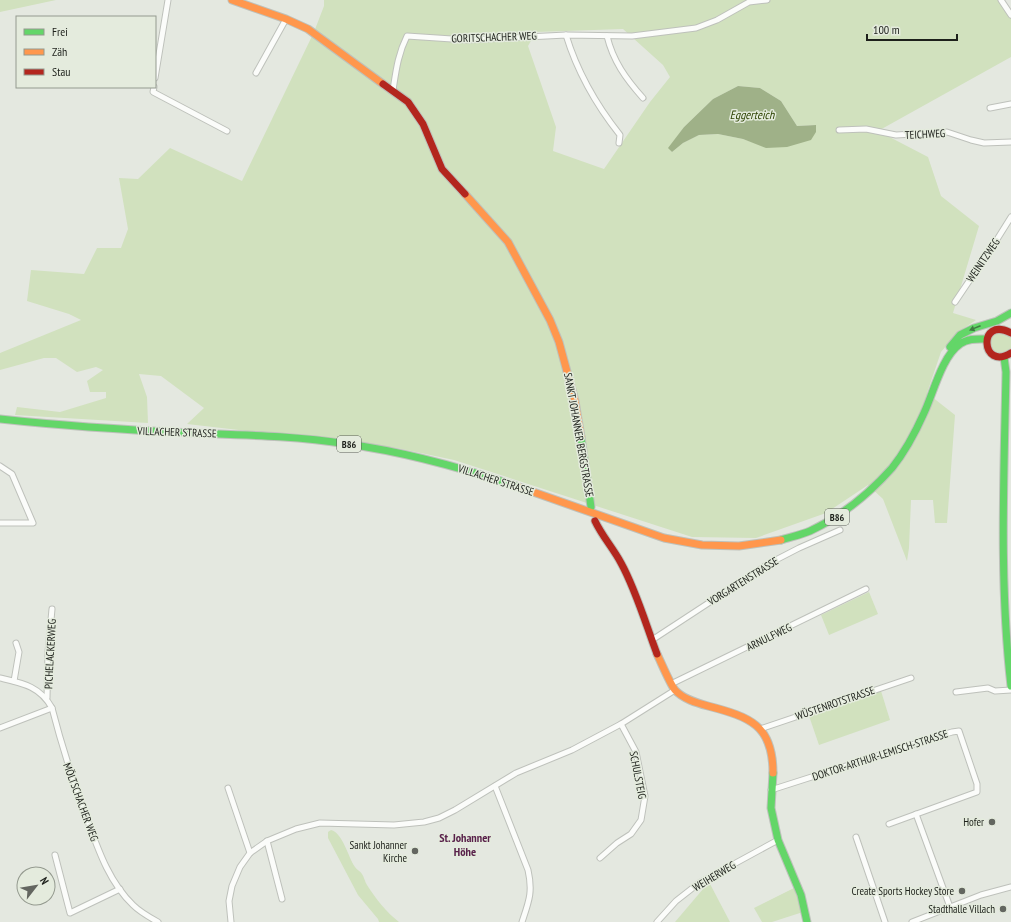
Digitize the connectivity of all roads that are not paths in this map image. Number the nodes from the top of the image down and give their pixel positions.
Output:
1 (168, 0) edge
2 (232, 0) edge
3 (767, 0) edge
4 (1001, 0) edge
5 (1011, 15) edge
6 (286, 19) junction
7 (566, 35) junction
8 (607, 36) junction
9 (156, 72) edge
10 (256, 73) dead end
11 (154, 88) edge
12 (393, 90) junction
13 (643, 98) dead end
14 (1011, 104) edge
15 (990, 108) dead end
16 (839, 130) dead end
17 (227, 131) dead end
18 (1011, 142) edge
19 (619, 143) dead end
20 (1011, 217) edge
21 (954, 302) dead end
22 (1011, 313) edge
23 (1011, 332) edge
24 (987, 339) junction
25 (1011, 353) edge
26 (1004, 357) junction
27 (944, 367) junction
28 (0, 419) edge
29 (0, 466) edge
30 (592, 507) dead end
31 (595, 520) dead end
32 (0, 523) edge
33 (840, 530) dead end
34 (866, 590) dead end
35 (52, 609) dead end
36 (652, 640) junction
37 (16, 643) dead end
38 (0, 678) edge
39 (910, 678) dead end
40 (14, 681) junction
41 (1011, 686) edge
42 (673, 687) junction
43 (1011, 690) edge
44 (956, 692) dead end
45 (47, 698) junction
46 (52, 708) junction
47 (621, 724) junction
48 (0, 728) edge
49 (760, 729) junction
50 (495, 786) junction
51 (228, 788) dead end
52 (771, 790) junction
53 (916, 814) junction
54 (889, 824) dead end
55 (856, 837) dead end
56 (778, 840) junction
57 (267, 841) junction
58 (250, 854) junction
59 (55, 856) dead end
60 (600, 858) dead end
61 (1011, 887) edge
62 (120, 889) junction
63 (282, 900) dead end
64 (950, 907) junction
65 (158, 922) edge
66 (231, 922) edge
67 (522, 922) edge
68 (657, 922) edge
69 (807, 922) edge
70 (885, 922) edge
71 (912, 922) edge

1 - 9 street
2 - 6 main road
3 - 8 street, GORITSCHACHER WEG
4 - 5 street
6 - 10 street
6 - 12 main road, SANKT JOHANNER BERGSTRASSE
7 - 8 street, GORITSCHACHER WEG
7 - 12 street, GORITSCHACHER WEG
7 - 19 street
8 - 13 street
11 - 17 street
12 - 30 main road, SANKT JOHANNER BERGSTRASSE
14 - 15 street
16 - 18 street, TEICHWEG
20 - 21 street, WEINITZWEG
22 -> 27 main road, B86
23 - 24 main road
24 - 26 main road
24 - 27 main road, B86
25 - 26 main road
26 - 41 main road
27 - 28 main road, VILLACHER STRASSE / B86
29 - 32 street
31 - 36 main road
33 - 36 street, VORGARTENSTRASSE
34 - 42 street, ARNULFWEG
35 - 45 street, PICHELACKERWEG
36 - 42 main road
37 - 40 street
38 - 40 street, MÖLTSCHACHER WEG
39 - 49 street, WÜSTENROTSTRASSE
40 - 45 street, MÖLTSCHACHER WEG
42 - 47 street, ARNULFWEG
42 - 49 main road
43 - 44 street
45 - 46 street, MÖLTSCHACHER WEG
46 - 48 street
46 - 62 street, MÖLTSCHACHER WEG
47 - 50 street, ARNULFWEG
47 - 60 street, SCHULSTEIG
49 - 52 main road
50 - 57 street, ARNULFWEG
50 - 67 street
51 - 58 street
52 - 53 street, DOKTOR-ARTHUR-LEMISCH-STRASSE
52 - 56 main road
53 - 54 street
53 - 64 street
55 - 70 street
56 - 68 street, WEIHERWEG
56 - 69 main road
57 - 58 street, ARNULFWEG
57 - 63 street
58 - 66 street, ARNULFWEG
59 - 62 street
61 - 64 street
62 - 65 street, MÖLTSCHACHER WEG
64 - 71 street

